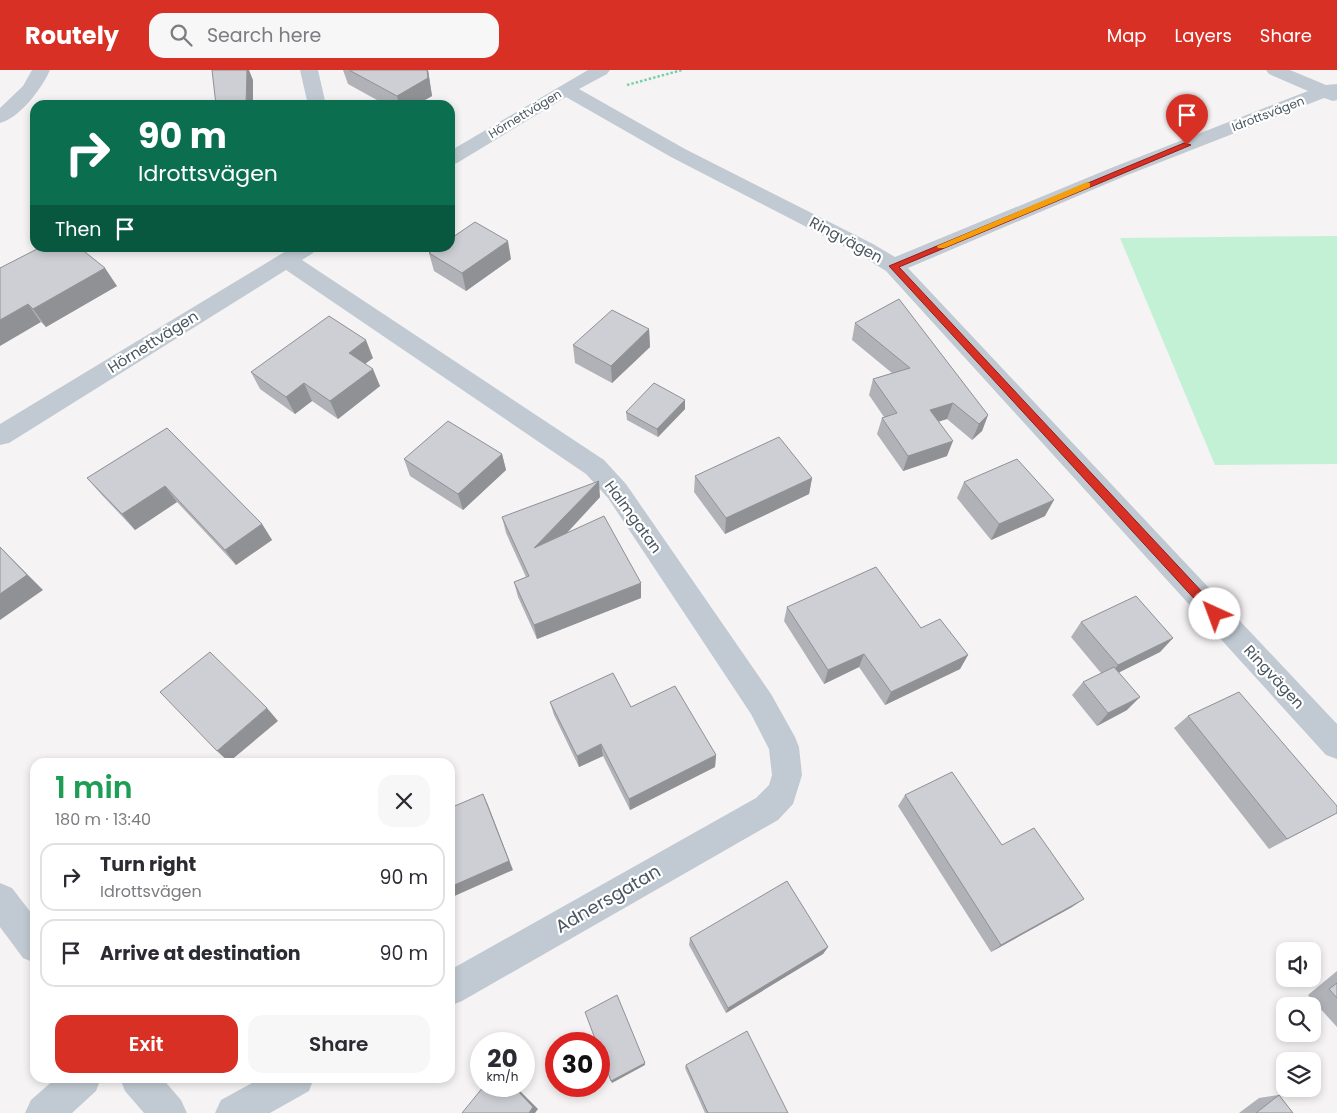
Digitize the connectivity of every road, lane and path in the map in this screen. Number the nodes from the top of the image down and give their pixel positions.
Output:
1 (41, 70) edge
2 (309, 70) edge
3 (601, 70) edge
4 (1275, 70) edge
5 (566, 89) junction
6 (1333, 92) edge
7 (315, 100) edge
8 (0, 117) edge
9 (455, 156) edge
10 (297, 254) edge
11 (894, 266) junction
12 (0, 436) edge
13 (1337, 745) edge
14 (767, 808) joint
15 (0, 900) edge
16 (30, 939) edge
17 (455, 986) edge
18 (77, 1083) edge
19 (142, 1083) edge
20 (287, 1083) edge
21 (44, 1113) edge
22 (168, 1113) edge
23 (234, 1113) edge

1 - 8 street
2 - 7 street
3 - 5 street, Hörnettvägen
4 - 6 street
5 - 9 street, Hörnettvägen
5 - 11 street, Ringvägen
6 - 11 street, Idrottsvägen
10 - 12 street, Hörnettvägen
10 - 14 street, Halmgatan
11 - 13 street, Ringvägen
14 - 17 street, Adnersgatan
15 - 16 street
18 - 21 street
19 - 22 street
20 - 23 street

